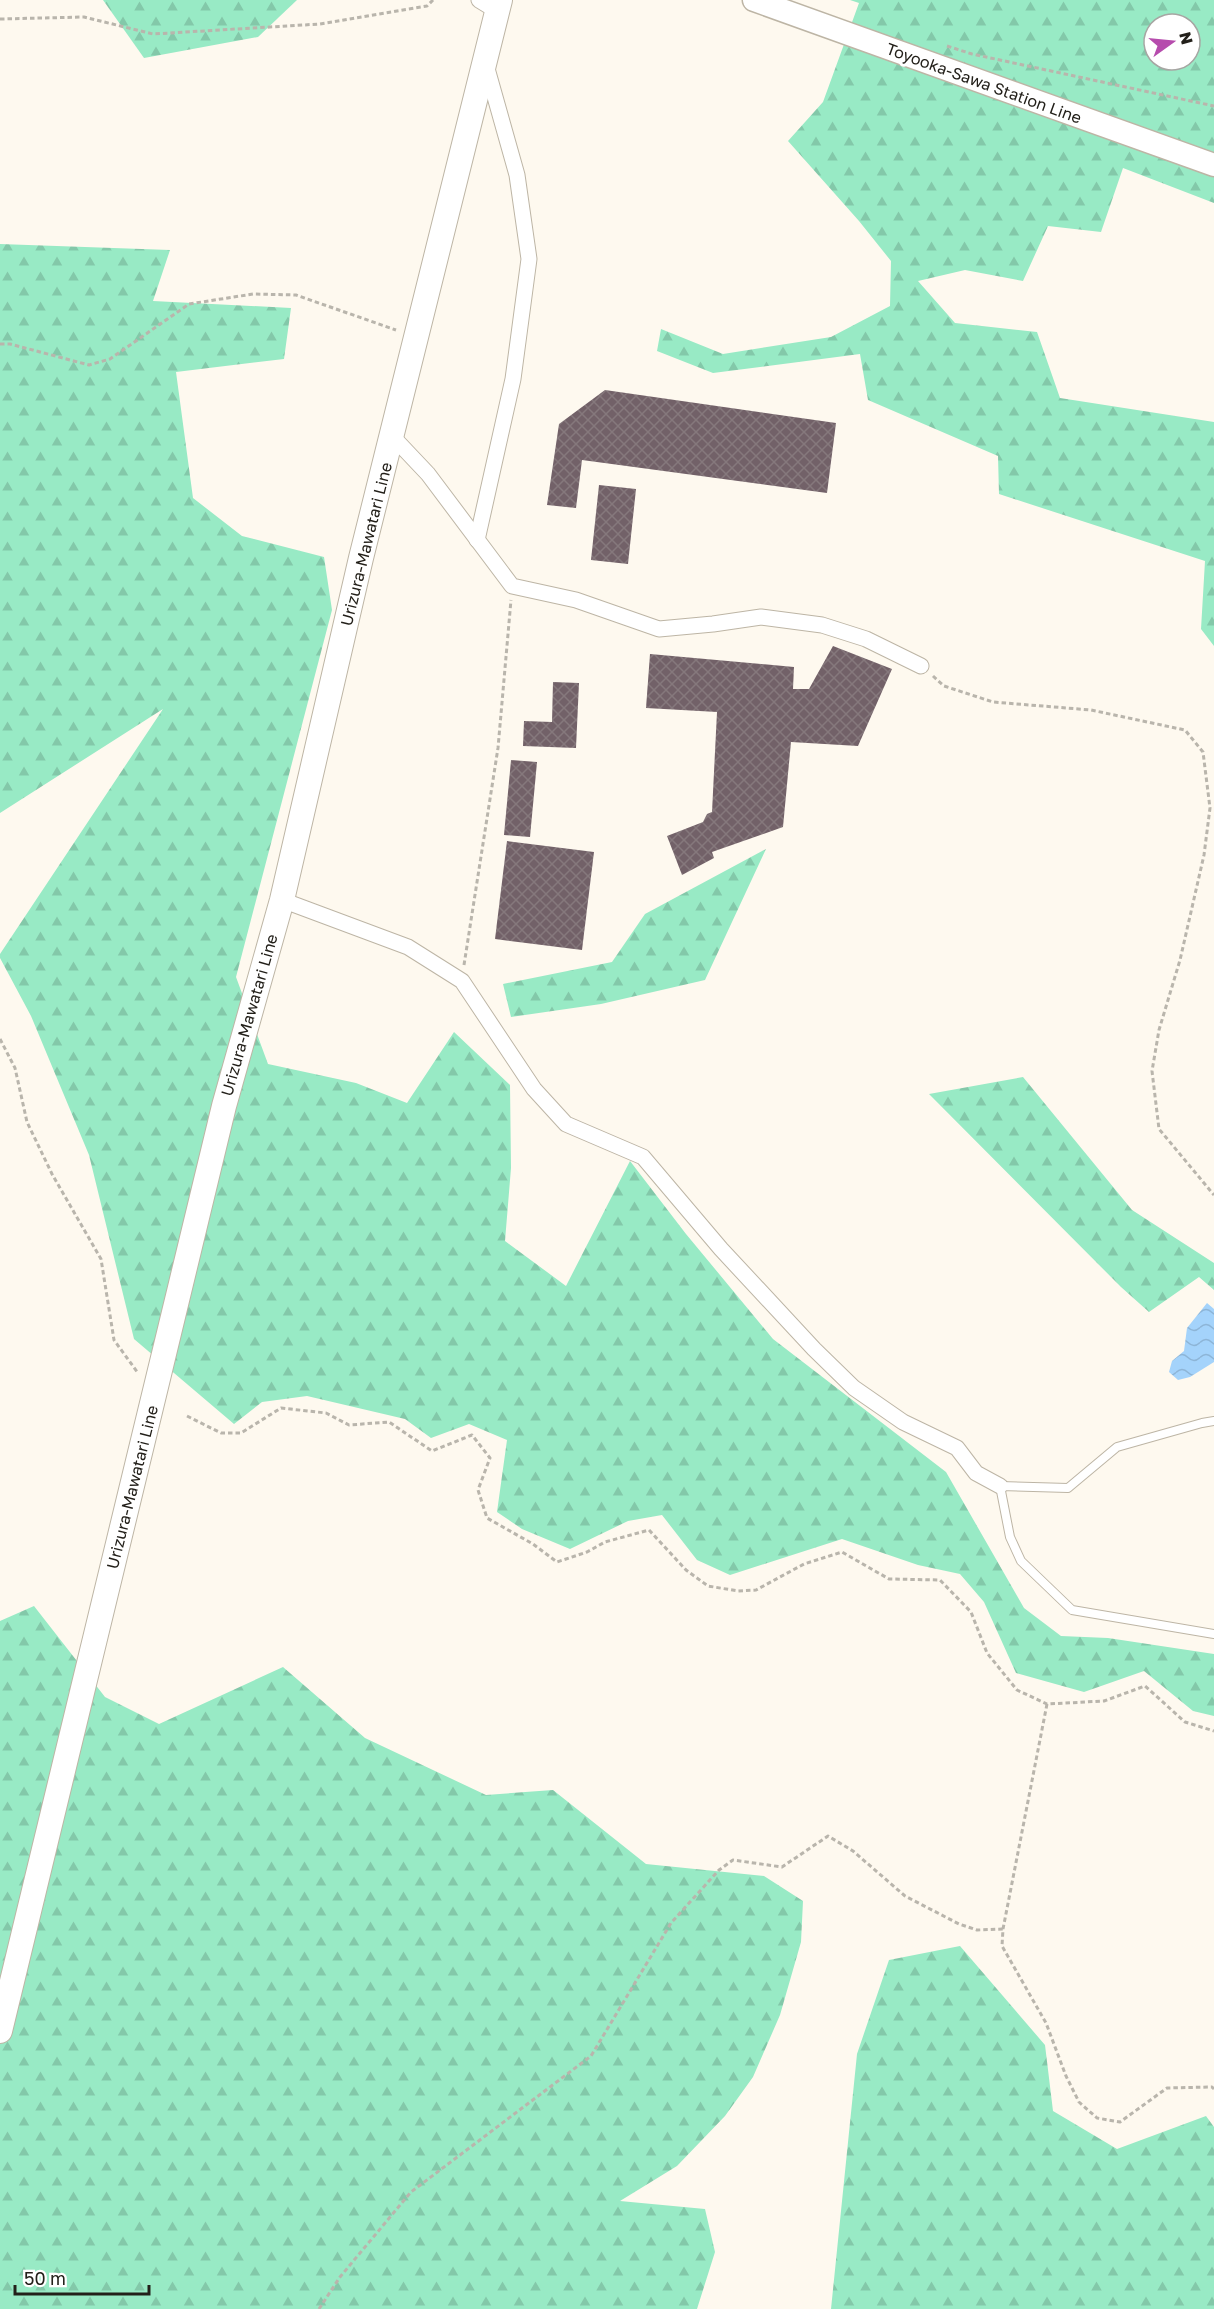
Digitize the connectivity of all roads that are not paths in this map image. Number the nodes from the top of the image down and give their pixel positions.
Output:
1 (754, 0) edge
2 (492, 4) edge
3 (485, 61) junction
4 (1214, 165) edge
5 (393, 437) junction
6 (477, 540) junction
7 (921, 666) road end
8 (282, 900) junction
9 (1214, 1421) edge
10 (1000, 1486) junction
11 (1214, 1634) edge
12 (0, 2031) edge

1 - 4 main road, Toyooka-Sawa Station Line
2 - 3 main road, Urizura-Mawatari Line
3 - 5 main road, Urizura-Mawatari Line
3 - 6 street
5 - 6 street
5 - 8 main road, Urizura-Mawatari Line
6 - 7 street
8 - 10 street
8 - 12 main road, Urizura-Mawatari Line
9 - 10 lane
10 - 11 lane

